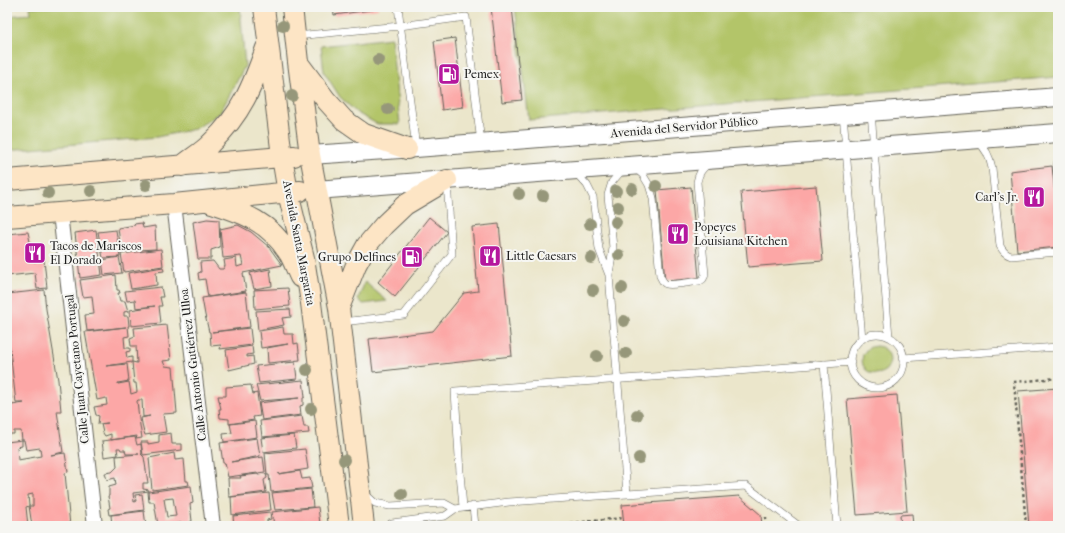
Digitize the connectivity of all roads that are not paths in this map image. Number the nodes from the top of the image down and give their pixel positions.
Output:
1 (264, 7) edge
2 (292, 7) edge
3 (398, 7) edge
4 (400, 26) junction
5 (295, 36) junction
6 (268, 44) junction
7 (298, 62) junction
8 (1058, 97) edge
9 (871, 112) junction
10 (843, 114) junction
11 (1058, 133) edge
12 (972, 140) junction
13 (481, 143) junction
14 (874, 147) junction
15 (411, 148) junction
16 (846, 149) junction
17 (310, 155) junction
18 (282, 157) junction
19 (712, 160) junction
20 (1058, 160) edge
21 (182, 166) junction
22 (629, 166) junction
23 (573, 170) junction
24 (1058, 179) edge
25 (7, 180) edge
26 (447, 180) junction
27 (316, 190) junction
28 (288, 192) junction
29 (207, 201) junction
30 (174, 204) junction
31 (60, 213) junction
32 (7, 217) edge
33 (1058, 252) edge
34 (609, 275) junction
35 (311, 303) junction
36 (340, 315) junction
37 (889, 337) junction
38 (862, 340) junction
39 (1058, 347) edge
40 (903, 358) junction
41 (851, 362) junction
42 (824, 364) junction
43 (617, 379) junction
44 (360, 490) junction
45 (627, 494) junction
46 (473, 506) junction
47 (463, 507) junction
48 (454, 508) junction
49 (94, 526) edge
50 (213, 526) edge
51 (339, 526) edge
52 (364, 526) edge
53 (387, 526) edge
54 (475, 526) edge
55 (799, 526) edge
56 (837, 526) edge

1 - 6 main road, Avenida Santa Margarita
2 - 5 main road
3 - 4 lane
4 - 5 lane
4 - 13 lane
4 - 15 lane
5 - 7 main road
6 - 18 main road, Avenida Santa Margarita
6 - 21 main road
7 - 15 main road
7 - 17 main road
8 - 9 street, Avenida del Servidor Público
9 - 10 street, Avenida del Servidor Público
9 - 14 lane
10 - 13 street, Avenida del Servidor Público
10 - 16 lane
11 - 12 street
12 - 14 street
12 - 33 lane
13 - 15 street, Avenida del Servidor Público
14 - 16 street
14 - 37 lane
15 - 17 street, Avenida del Servidor Público
16 - 19 street
16 - 38 lane
17 - 18 main road
17 - 27 main road
18 - 21 main road
18 - 28 main road, Avenida Santa Margarita
19 - 22 street
19 - 22 lane
20 - 24 lane
21 - 25 main road
22 - 23 street
22 - 34 lane
23 - 26 street
23 - 34 lane
26 - 27 street
26 - 36 main road
26 - 36 lane
27 - 28 main road
27 - 36 main road
28 - 29 main road
28 - 35 main road, Avenida Santa Margarita
29 - 30 main road
29 - 35 main road
30 - 31 main road
30 - 50 street, Calle Antonio Gutiérrez Ulloa
31 - 32 main road
31 - 49 street, Calle Juan Cayetano Portugal
34 - 43 lane
35 - 51 main road, Avenida Santa Margarita
36 - 44 main road
37 - 38 lane
37 - 40 lane
38 - 41 lane
39 - 40 lane
40 - 41 lane
41 - 42 lane
42 - 43 lane
42 - 56 lane
43 - 45 lane
43 - 47 lane
44 - 48 lane
44 - 52 main road
45 - 46 lane
45 - 55 lane
46 - 47 lane
46 - 54 lane
47 - 48 lane
48 - 53 lane

